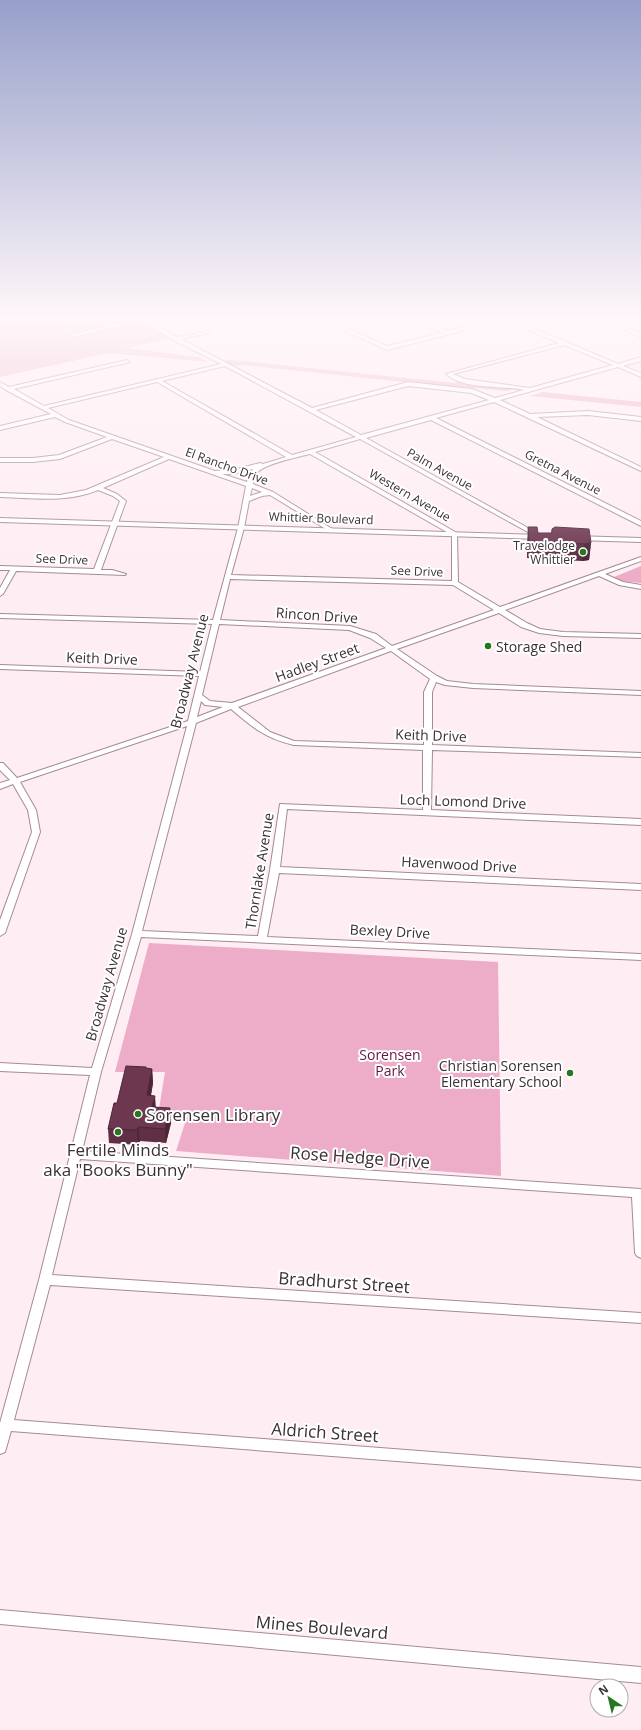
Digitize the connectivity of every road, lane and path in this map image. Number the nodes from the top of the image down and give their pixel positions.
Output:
1 (27, 399) edge
2 (81, 399) edge
3 (190, 399) edge
4 (289, 399) edge
5 (353, 399) edge
6 (491, 399) edge
7 (499, 399) edge
8 (494, 400) junction
9 (43, 408) junction
10 (311, 410) junction
11 (55, 415) junction
12 (530, 416) junction
13 (432, 418) junction
14 (641, 419) edge
15 (0, 428) edge
16 (112, 437) junction
17 (361, 438) junction
18 (311, 452) junction
19 (169, 457) junction
20 (291, 458) junction
21 (0, 460) edge
22 (273, 462) junction
23 (641, 469) edge
24 (210, 472) junction
25 (251, 477) junction
26 (248, 486) junction
27 (99, 488) junction
28 (271, 493) junction
29 (0, 495) edge
30 (246, 500) junction
31 (0, 520) edge
32 (115, 524) junction
33 (641, 524) edge
34 (241, 528) junction
35 (331, 530) junction
36 (455, 534) junction
37 (545, 537) joint
38 (565, 538) edge
39 (627, 540) junction
40 (641, 540) edge
41 (641, 550) edge
42 (641, 559) edge
43 (0, 568) edge
44 (14, 569) junction
45 (97, 571) junction
46 (123, 574) dead end
47 (599, 574) junction
48 (227, 577) junction
49 (454, 583) junction
50 (641, 587) edge
51 (0, 594) edge
52 (500, 610) junction
53 (0, 616) edge
54 (217, 622) junction
55 (641, 636) edge
56 (392, 649) junction
57 (0, 667) edge
58 (204, 674) junction
59 (434, 678) junction
60 (641, 693) edge
61 (199, 696) junction
62 (232, 706) junction
63 (192, 722) junction
64 (427, 748) junction
65 (641, 755) edge
66 (0, 765) edge
67 (15, 781) junction
68 (0, 786) edge
69 (283, 806) joint
70 (427, 813) junction
71 (641, 822) edge
72 (275, 870) junction
73 (641, 887) edge
74 (0, 933) edge
75 (137, 934) junction
76 (262, 939) junction
77 (641, 957) edge
78 (0, 1067) edge
79 (96, 1072) junction
80 (77, 1155) junction
81 (639, 1193) edge
82 (641, 1254) edge
83 (45, 1280) junction
84 (641, 1318) edge
85 (6, 1425) junction
86 (0, 1448) edge
87 (641, 1474) edge
88 (0, 1617) edge
89 (641, 1675) edge

1 - 9 street, El Rancho Drive
2 - 9 street
3 - 20 street
4 - 10 street, Palm Avenue
5 - 10 street
6 - 8 street
7 - 8 street
8 - 12 street
8 - 13 street
9 - 11 street, El Rancho Drive
10 - 17 street, Palm Avenue
11 - 15 street
11 - 16 street, El Rancho Drive
12 - 14 street
12 - 23 street
13 - 17 street
13 - 33 street, Gretna Avenue
16 - 19 street, El Rancho Drive
16 - 21 street
17 - 18 street
17 - 37 street, Palm Avenue
18 - 20 street
18 - 36 street, Western Avenue
19 - 24 street, El Rancho Drive
19 - 27 street
20 - 22 street
22 - 24 street
22 - 25 street
24 - 26 street, El Rancho Drive
25 - 26 street, Broadway Avenue
25 - 28 street, El Rancho Drive
26 - 28 street, El Rancho Drive
26 - 30 street, Broadway Avenue
27 - 29 street
27 - 32 street
28 - 30 street
28 - 35 street, El Rancho Drive
30 - 34 street, Broadway Avenue
31 - 32 main road, Whittier Boulevard
32 - 34 main road, Whittier Boulevard
32 - 45 street
34 - 35 main road, Whittier Boulevard
34 - 48 street, Broadway Avenue
35 - 36 main road, Whittier Boulevard
36 - 37 main road, Whittier Boulevard
36 - 49 street, Western Avenue
38 - 39 main road
39 - 40 main road
39 - 41 main road
42 - 47 street, Hadley Street
43 - 44 street, See Drive
44 - 45 street, See Drive
44 - 51 street
45 - 46 street, See Drive
47 - 50 street
47 - 52 street, Hadley Street
48 - 49 street, See Drive
48 - 54 street, Broadway Avenue
49 - 52 street, See Drive
52 - 55 street, See Drive
52 - 56 street, Hadley Street
53 - 54 street, Rincon Drive
54 - 56 street, Rincon Drive
54 - 58 street, Broadway Avenue
56 - 59 street, Rincon Drive
56 - 62 street, Hadley Street
57 - 58 street, Keith Drive
58 - 61 street, Broadway Avenue
59 - 60 street, Rincon Drive
59 - 64 street
61 - 62 street
61 - 63 street, Broadway Avenue
62 - 63 street, Hadley Street
62 - 64 street, Keith Drive
63 - 67 street, Hadley Street
63 - 75 street, Broadway Avenue
64 - 65 street, Keith Drive
64 - 70 street
66 - 67 street
67 - 68 street, Hadley Street
67 - 74 street
69 - 70 street, Loch Lomond Drive
69 - 72 street, Thornlake Avenue
70 - 71 street, Loch Lomond Drive
72 - 73 street, Havenwood Drive
72 - 76 street, Thornlake Avenue
75 - 76 street, Bexley Drive
75 - 79 street, Broadway Avenue
76 - 77 street, Bexley Drive
78 - 79 street
79 - 80 street, Broadway Avenue
80 - 81 street, Rose Hedge Drive
80 - 83 street, Broadway Avenue
81 - 82 street
83 - 84 street, Bradhurst Street
83 - 85 street, Broadway Avenue
85 - 86 street, Broadway Avenue
85 - 87 street, Aldrich Street
88 - 89 street, Mines Boulevard

